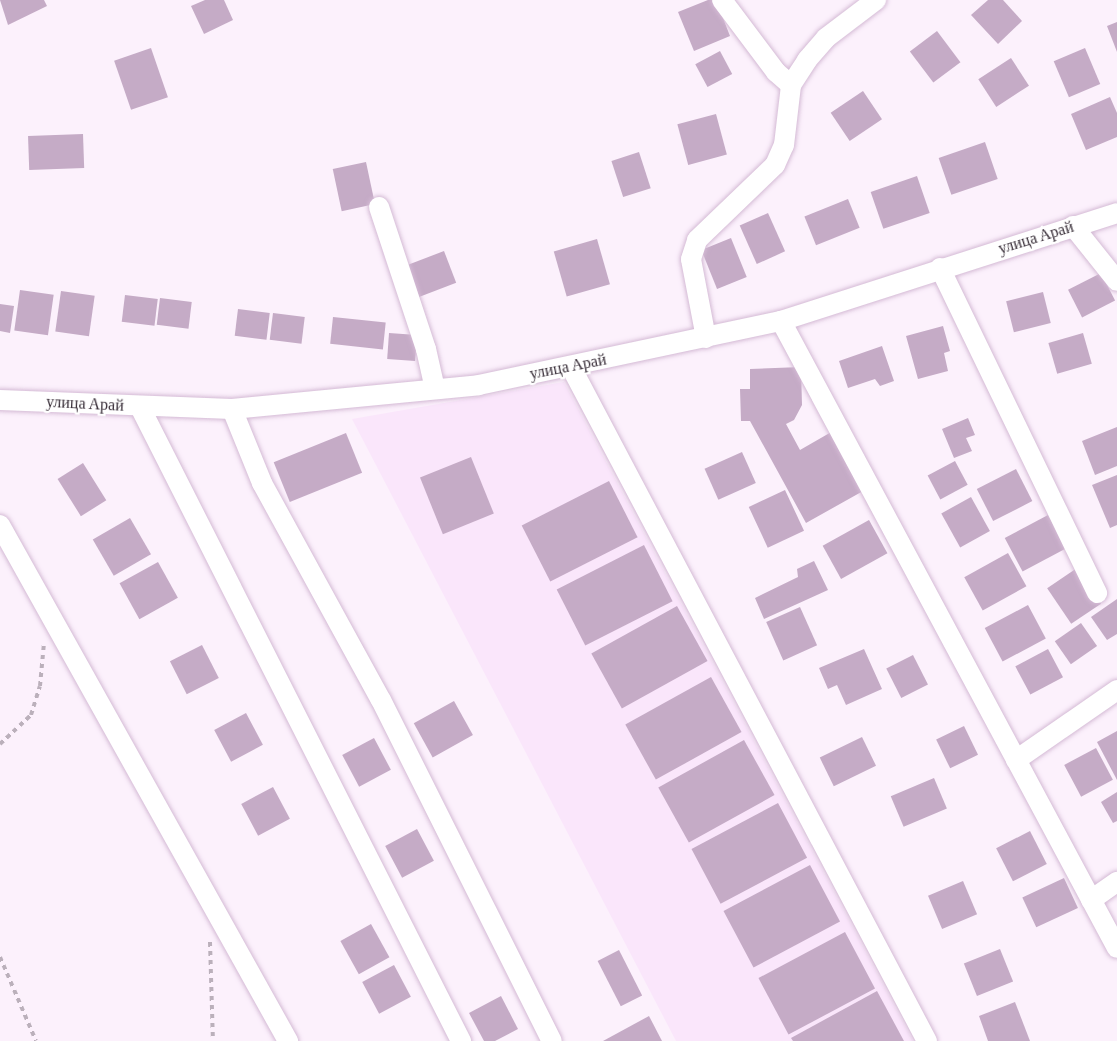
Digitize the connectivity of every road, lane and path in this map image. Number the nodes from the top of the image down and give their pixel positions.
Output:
1 (722, 0) edge
2 (876, 0) edge
3 (791, 85) junction
4 (379, 207) dead end
5 (1117, 213) edge
6 (1073, 226) junction
7 (940, 268) junction
8 (1117, 280) edge
9 (781, 321) junction
10 (706, 338) junction
11 (571, 367) junction
12 (435, 389) junction
13 (0, 400) edge
14 (140, 407) junction
15 (232, 409) junction
16 (0, 525) edge
17 (1096, 592) dead end
18 (44, 639) dead end
19 (1117, 690) edge
20 (0, 744) edge
21 (1016, 760) junction
22 (1117, 882) edge
23 (1091, 900) junction
24 (209, 930) dead end
25 (1117, 948) edge
26 (0, 957) edge
27 (36, 1041) edge
28 (213, 1041) edge
29 (288, 1041) edge
30 (461, 1041) edge
31 (552, 1041) edge
32 (927, 1041) edge

1 - 3 street
2 - 3 street
3 - 10 street
4 - 12 street
5 - 6 street, улица Арай
6 - 7 street, улица Арай
6 - 8 street
7 - 9 street, улица Арай
7 - 17 street
9 - 10 street, улица Арай
9 - 21 street
10 - 11 street, улица Арай
11 - 12 street, улица Арай
11 - 32 street
12 - 15 street, улица Арай
13 - 14 street, улица Арай
14 - 15 street, улица Арай
14 - 30 street
15 - 31 street
16 - 29 street
18 - 20 path
19 - 21 street
21 - 23 street
22 - 23 street
23 - 25 street
24 - 28 path
26 - 27 path

